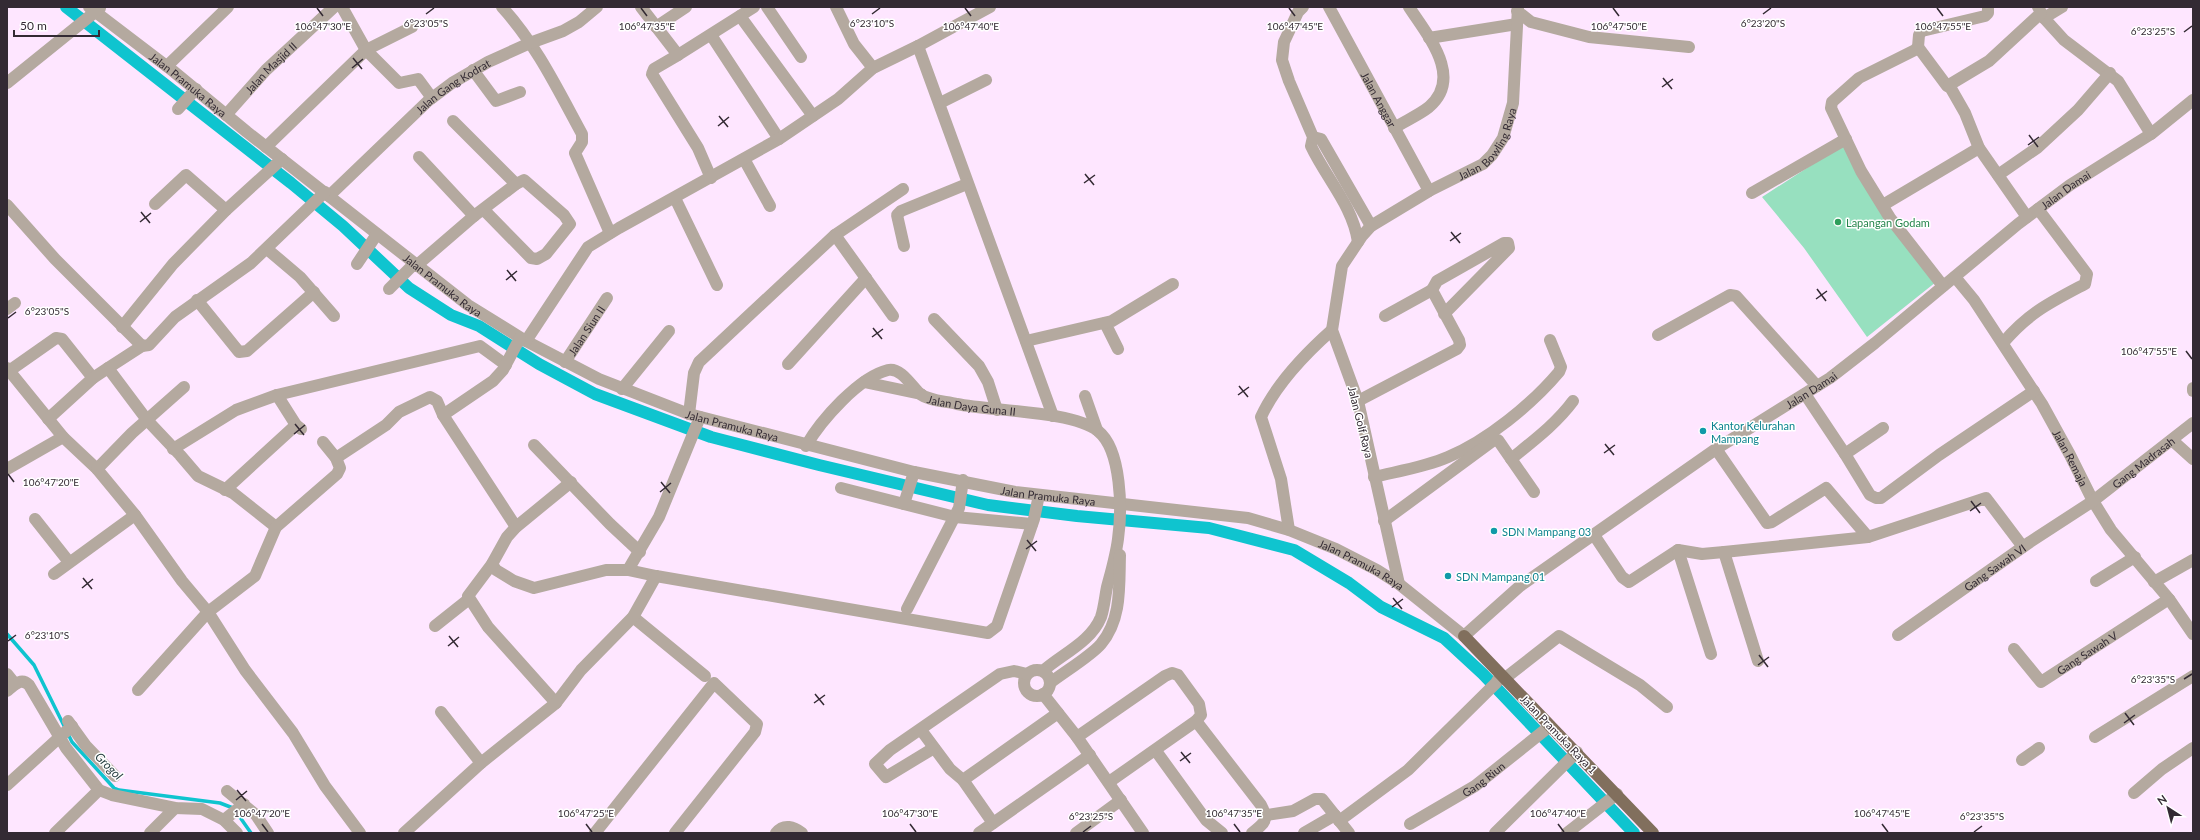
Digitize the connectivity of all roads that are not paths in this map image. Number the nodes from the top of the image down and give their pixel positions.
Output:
1 (228, 7) edge
2 (334, 7) edge
3 (342, 7) edge
4 (502, 7) edge
5 (597, 7) edge
6 (641, 7) edge
7 (686, 7) edge
8 (754, 7) edge
9 (767, 7) edge
10 (836, 7) edge
11 (990, 7) edge
12 (1303, 7) edge
13 (1329, 7) edge
14 (1409, 7) edge
15 (1988, 7) edge
16 (2062, 7) edge
17 (1518, 9) edge
18 (93, 11) edge
19 (2041, 13) edge
20 (740, 16) junction
21 (1517, 24) junction
22 (412, 27) dead end
23 (656, 27) junction
24 (711, 35) junction
25 (1429, 38) junction
26 (530, 43) junction
27 (918, 46) junction
28 (1690, 47) dead end
29 (1918, 47) junction
30 (366, 50) junction
31 (678, 55) junction
32 (801, 58) dead end
33 (167, 66) junction
34 (873, 68) junction
35 (473, 70) junction
36 (2110, 73) junction
37 (986, 80) dead end
38 (7, 83) edge
39 (1950, 87) junction
40 (520, 92) dead end
41 (432, 98) junction
42 (2193, 100) edge
43 (940, 103) junction
44 (226, 115) junction
45 (813, 116) junction
46 (453, 121) dead end
47 (1394, 128) junction
48 (2150, 134) junction
49 (1313, 137) junction
50 (779, 139) junction
51 (1846, 139) junction
52 (266, 147) junction
53 (1979, 148) junction
54 (419, 156) dead end
55 (744, 159) junction
56 (280, 161) junction
57 (1998, 175) junction
58 (711, 178) junction
59 (516, 184) junction
60 (967, 184) junction
61 (903, 189) dead end
62 (1429, 191) junction
63 (1752, 193) dead end
64 (324, 195) junction
65 (675, 198) junction
66 (7, 204) edge
67 (155, 204) dead end
68 (1882, 205) junction
69 (770, 206) dead end
70 (2038, 209) junction
71 (226, 210) junction
72 (479, 213) junction
73 (2027, 217) junction
74 (1371, 226) junction
75 (610, 233) junction
76 (834, 236) junction
77 (375, 237) junction
78 (1358, 242) junction
79 (904, 246) dead end
80 (267, 249) junction
81 (357, 264) dead end
82 (415, 265) junction
83 (1955, 277) junction
84 (866, 278) junction
85 (1173, 284) dead end
86 (717, 285) dead end
87 (391, 286) dead end
88 (1943, 286) junction
89 (1432, 290) junction
90 (314, 292) junction
91 (607, 298) dead end
92 (197, 300) junction
93 (1444, 314) junction
94 (334, 316) dead end
95 (893, 316) dead end
96 (1385, 316) dead end
97 (934, 319) dead end
98 (1105, 323) junction
99 (122, 327) junction
100 (1332, 330) junction
101 (669, 331) dead end
102 (1658, 335) dead end
103 (1550, 340) dead end
104 (522, 341) junction
105 (1026, 341) junction
106 (2003, 343) junction
107 (142, 346) junction
108 (1118, 349) dead end
109 (565, 362) junction
110 (508, 363) junction
111 (788, 364) dead end
112 (108, 368) junction
113 (8, 370) edge
114 (93, 378) junction
115 (864, 382) junction
116 (1817, 386) junction
117 (184, 387) dead end
118 (622, 388) junction
119 (2034, 391) junction
120 (921, 394) junction
121 (1805, 394) junction
122 (277, 395) junction
123 (1085, 396) dead end
124 (1358, 401) junction
125 (1573, 401) dead end
126 (997, 410) junction
127 (444, 415) junction
128 (1053, 416) junction
129 (48, 419) junction
130 (695, 419) junction
131 (147, 420) junction
132 (2193, 423) edge
133 (1883, 428) dead end
134 (1097, 430) junction
135 (63, 437) junction
136 (2172, 441) junction
137 (323, 442) dead end
138 (534, 445) dead end
139 (806, 446) junction
140 (173, 449) junction
141 (1716, 450) junction
142 (1845, 454) junction
143 (336, 458) junction
144 (1511, 459) junction
145 (2193, 459) edge
146 (7, 469) edge
147 (97, 469) junction
148 (912, 477) junction
149 (1374, 477) junction
150 (571, 482) junction
151 (962, 485) junction
152 (841, 488) dead end
153 (225, 490) junction
154 (1534, 492) dead end
155 (905, 499) junction
156 (1038, 499) junction
157 (2093, 502) junction
158 (1119, 509) junction
159 (957, 512) junction
160 (135, 515) junction
161 (35, 519) dead end
162 (1384, 521) junction
163 (1033, 522) junction
164 (276, 527) junction
165 (516, 527) junction
166 (1289, 530) junction
167 (1118, 533) junction
168 (1594, 535) junction
169 (1868, 537) junction
170 (2023, 547) junction
171 (1678, 550) junction
172 (640, 552) junction
173 (1724, 552) junction
174 (2135, 557) junction
175 (2193, 560) edge
176 (69, 562) junction
177 (492, 564) junction
178 (628, 570) junction
179 (54, 574) dead end
180 (656, 576) junction
181 (2096, 581) dead end
182 (2154, 582) junction
183 (1399, 584) junction
184 (469, 599) junction
185 (2169, 599) junction
186 (907, 609) dead end
187 (208, 612) junction
188 (633, 617) junction
189 (1101, 618) junction
190 (1114, 624) junction
191 (436, 626) dead end
192 (2193, 634) edge
193 (1898, 635) dead end
194 (1464, 636) junction
195 (2014, 649) dead end
196 (1712, 654) dead end
197 (1758, 661) dead end
198 (1043, 671) junction
199 (7, 674) edge
200 (1027, 674) junction
201 (706, 676) dead end
202 (2193, 676) edge
203 (1498, 681) junction
204 (1050, 683) junction
205 (11, 688) edge
206 (138, 690) dead end
207 (1043, 694) junction
208 (556, 703) junction
209 (1667, 707) dead end
210 (441, 712) dead end
211 (1058, 714) junction
212 (1196, 721) junction
213 (921, 730) junction
214 (1544, 731) junction
215 (2095, 736) dead end
216 (59, 737) junction
217 (1077, 737) junction
218 (934, 748) junction
219 (2039, 748) dead end
220 (2193, 748) edge
221 (1156, 751) junction
222 (1090, 755) junction
223 (1574, 755) junction
224 (2022, 760) dead end
225 (481, 763) junction
226 (115, 776) dead end
227 (963, 780) junction
228 (1109, 782) junction
229 (7, 786) edge
230 (99, 790) junction
231 (227, 791) dead end
232 (2134, 793) dead end
233 (1613, 798) junction
234 (1121, 800) junction
235 (244, 804) junction
236 (175, 808) junction
237 (1266, 815) junction
238 (1337, 818) junction
239 (224, 820) junction
240 (993, 823) junction
241 (1410, 824) dead end
242 (55, 833) edge
243 (150, 833) edge
244 (237, 833) edge
245 (268, 833) edge
246 (360, 833) edge
247 (404, 833) edge
248 (595, 833) edge
249 (675, 833) edge
250 (776, 833) edge
251 (802, 833) edge
252 (979, 833) edge
253 (1076, 833) edge
254 (1144, 833) edge
255 (1222, 833) edge
256 (1252, 833) edge
257 (1304, 833) edge
258 (1349, 833) edge
259 (1495, 833) edge
260 (1567, 833) edge
261 (1654, 833) edge

1 - 33 street
2 - 44 street, Jalan Masjid II
3 - 30 street
4 - 26 street
5 - 26 street, Jalan Gang Kodrat
6 - 23 street
7 - 23 street
8 - 20 street
9 - 32 street
10 - 34 street
11 - 27 street
12 - 49 street
13 - 47 street, Jalan Anggar
14 - 25 street
15 - 29 street
16 - 19 street
17 - 21 street, Jalan Bowling Raya
17 - 28 street
18 - 33 street, Jalan Pramuka Raya
18 - 38 street
19 - 36 street
19 - 39 street
20 - 24 street
20 - 45 street
21 - 25 street
21 - 62 street, Jalan Bowling Raya
22 - 30 street
23 - 31 street
24 - 31 street
24 - 50 street
25 - 47 street
26 - 35 street, Jalan Gang Kodrat
26 - 75 street
27 - 34 street
27 - 43 street
29 - 39 street
29 - 51 street
30 - 41 street
30 - 52 street
31 - 58 street
33 - 44 street, Jalan Pramuka Raya
34 - 45 street
35 - 40 street
35 - 41 street, Jalan Gang Kodrat
36 - 48 street
36 - 57 street
37 - 43 street
39 - 53 street
41 - 64 street, Jalan Gang Kodrat
42 - 48 street, Jalan Damai
43 - 60 street
44 - 52 street, Jalan Pramuka Raya
45 - 50 street
46 - 59 street
47 - 62 street, Jalan Anggar
48 - 70 street, Jalan Damai
49 - 74 street
49 - 78 street
50 - 55 street
51 - 63 street
51 - 68 street
52 - 56 street, Jalan Pramuka Raya
53 - 57 street
53 - 68 street
54 - 72 street
55 - 58 street
55 - 69 street
56 - 64 street, Jalan Pramuka Raya
56 - 71 street
57 - 73 street
58 - 65 street
59 - 72 street
59 - 72 street
60 - 79 street
60 - 105 street
61 - 76 street
62 - 74 street, Jalan Bowling Raya
64 - 77 street, Jalan Pramuka Raya
64 - 80 street, Jalan Gang Kodrat
65 - 75 street
65 - 86 street
66 - 99 street
67 - 71 street
68 - 88 street
70 - 73 street, Jalan Damai
70 - 106 street
71 - 99 street
72 - 82 street
73 - 83 street, Jalan Damai
74 - 78 street, Jalan Golf Raya
75 - 104 street
76 - 84 street
76 - 130 street
77 - 81 street
77 - 82 street, Jalan Pramuka Raya
78 - 100 street, Jalan Golf Raya
80 - 90 street
80 - 92 street, Jalan Gang Kodrat
82 - 87 street
82 - 104 street, Jalan Pramuka Raya
83 - 88 street, Jalan Damai
83 - 106 street, Jalan Remaja
84 - 95 street
84 - 111 street
85 - 98 street
88 - 116 street, Jalan Damai
89 - 93 street
89 - 93 street
89 - 96 street
90 - 92 street
90 - 94 street
91 - 109 street, Jalan Siun II
92 - 107 street, Jalan Gang Kodrat
93 - 124 street
97 - 126 street
98 - 105 street
98 - 108 street
99 - 107 street
100 - 124 street, Jalan Golf Raya
100 - 166 street
101 - 118 street
102 - 116 street
103 - 149 street
104 - 109 street, Jalan Pramuka Raya
104 - 110 street
105 - 128 street
106 - 119 street, Jalan Remaja
107 - 112 street, Jalan Gang Kodrat
109 - 118 street, Jalan Pramuka Raya
110 - 122 street
110 - 127 street
112 - 114 street, Jalan Gang Kodrat
112 - 131 street
113 - 114 street
113 - 129 street
114 - 129 street, Jalan Gang Kodrat
115 - 120 street
115 - 120 street, Jalan Daya Guna II
115 - 139 street, Jalan Daya Guna II
116 - 121 street, Jalan Damai
117 - 131 street
118 - 130 street, Jalan Pramuka Raya
119 - 142 street
119 - 157 street, Jalan Remaja
120 - 126 street, Jalan Daya Guna II
121 - 141 street, Jalan Damai
121 - 142 street
122 - 140 street
122 - 153 street
123 - 134 street
124 - 149 street, Jalan Golf Raya
125 - 144 street
126 - 128 street, Jalan Daya Guna II
127 - 143 street
127 - 165 street
128 - 134 street, Jalan Daya Guna II
129 - 135 street
130 - 139 street, Jalan Pramuka Raya
130 - 172 street
131 - 140 street
131 - 147 street
132 - 136 street, Gang Madrasah
133 - 142 street
134 - 158 street
135 - 146 street
135 - 147 street
136 - 145 street
136 - 157 street, Gang Madrasah
137 - 143 street
138 - 150 street
139 - 148 street, Jalan Pramuka Raya
140 - 153 street
141 - 168 street, Jalan Damai
141 - 169 street
143 - 164 street
144 - 154 street
144 - 162 street
147 - 160 street
148 - 151 street, Jalan Pramuka Raya
148 - 155 street
149 - 162 street, Jalan Golf Raya
150 - 165 street
150 - 172 street
151 - 156 street, Jalan Pramuka Raya
151 - 159 street
152 - 155 street
153 - 164 street
155 - 159 street
156 - 158 street, Jalan Pramuka Raya
156 - 163 street
157 - 170 street, Gang Sawah VI
157 - 174 street, Jalan Remaja
158 - 166 street, Jalan Pramuka Raya
158 - 167 street
159 - 163 street
159 - 186 street
160 - 176 street
160 - 187 street
161 - 176 street
162 - 183 street, Jalan Golf Raya
163 - 180 street
164 - 187 street
165 - 177 street
166 - 183 street, Jalan Pramuka Raya
167 - 189 street
167 - 190 street
168 - 171 street
168 - 194 street, Jalan Damai
169 - 170 street
169 - 173 street
170 - 193 street, Gang Sawah VI
171 - 173 street
171 - 196 street
172 - 178 street
173 - 197 street
174 - 181 street
174 - 182 street, Jalan Remaja
175 - 182 street
176 - 179 street
177 - 178 street
177 - 184 street
178 - 180 street
180 - 188 street
182 - 185 street, Jalan Remaja
183 - 194 street, Jalan Pramuka Raya
184 - 191 street
184 - 208 street
185 - 192 street, Jalan Remaja
185 - 195 street, Gang Sawah V
187 - 206 street
187 - 246 street
188 - 201 street
188 - 208 street
189 - 190 street
189 - 198 street
190 - 204 street
194 - 203 main road, Jalan Pramuka Raya 1
198 - 200 street
198 - 204 street
199 - 205 street
200 - 207 street
200 - 213 street
202 - 215 street
203 - 209 street
203 - 214 main road, Jalan Pramuka Raya 1
203 - 238 street
204 - 207 street
205 - 216 street
207 - 211 street
208 - 225 street
210 - 225 street
211 - 217 street
211 - 227 street
212 - 217 street
212 - 221 street
212 - 237 street
213 - 218 street
213 - 218 street
214 - 223 main road, Jalan Pramuka Raya 1
214 - 241 street, Gang Riun
216 - 226 street
216 - 229 street
216 - 230 street
217 - 222 street
218 - 227 street
219 - 224 street
220 - 232 street
221 - 228 street
221 - 255 street
222 - 228 street
222 - 240 street
223 - 233 main road, Jalan Pramuka Raya 1
223 - 259 street
225 - 247 street
227 - 240 street
228 - 234 street
230 - 236 street
230 - 242 street
231 - 235 street
233 - 260 street
233 - 261 main road, Jalan Pramuka Raya 1
234 - 253 street
234 - 254 street
235 - 239 street
235 - 245 street
236 - 239 street
236 - 243 street
237 - 238 street
237 - 256 street
238 - 257 street
238 - 258 street
239 - 244 street
240 - 252 street
248 - 249 street
250 - 251 street

